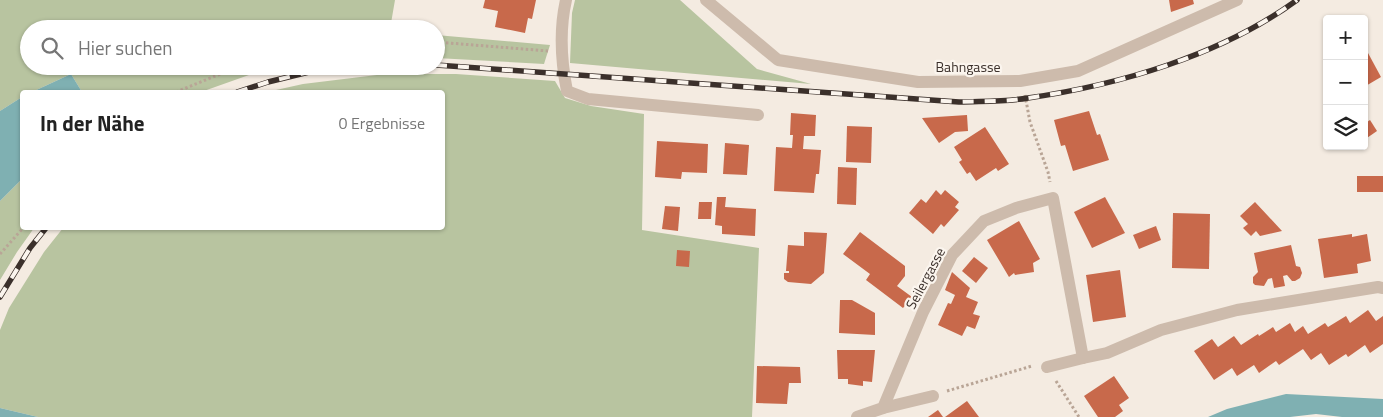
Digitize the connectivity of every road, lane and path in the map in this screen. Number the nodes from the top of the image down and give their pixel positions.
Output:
1 (566, 0) edge
2 (706, 0) edge
3 (1237, 0) edge
4 (445, 43) edge
5 (561, 52) junction
6 (218, 75) edge
7 (1020, 81) junction
8 (181, 90) edge
9 (758, 115) dead end
10 (1053, 198) junction
11 (21, 230) edge
12 (0, 254) edge
13 (1383, 288) edge
14 (1083, 358) junction
15 (1046, 367) junction
16 (933, 396) joint
17 (883, 408) junction
18 (857, 417) edge
19 (1079, 417) edge

1 - 5 street
2 - 7 street, Bahngasse
3 - 7 street, Bahngasse
4 - 5 path
5 - 9 street
6 - 8 path
7 - 10 path
10 - 14 street
10 - 17 street, Seilergasse
11 - 12 path
13 - 14 street
14 - 15 street
15 - 16 path
15 - 19 path
16 - 17 street
17 - 18 street

